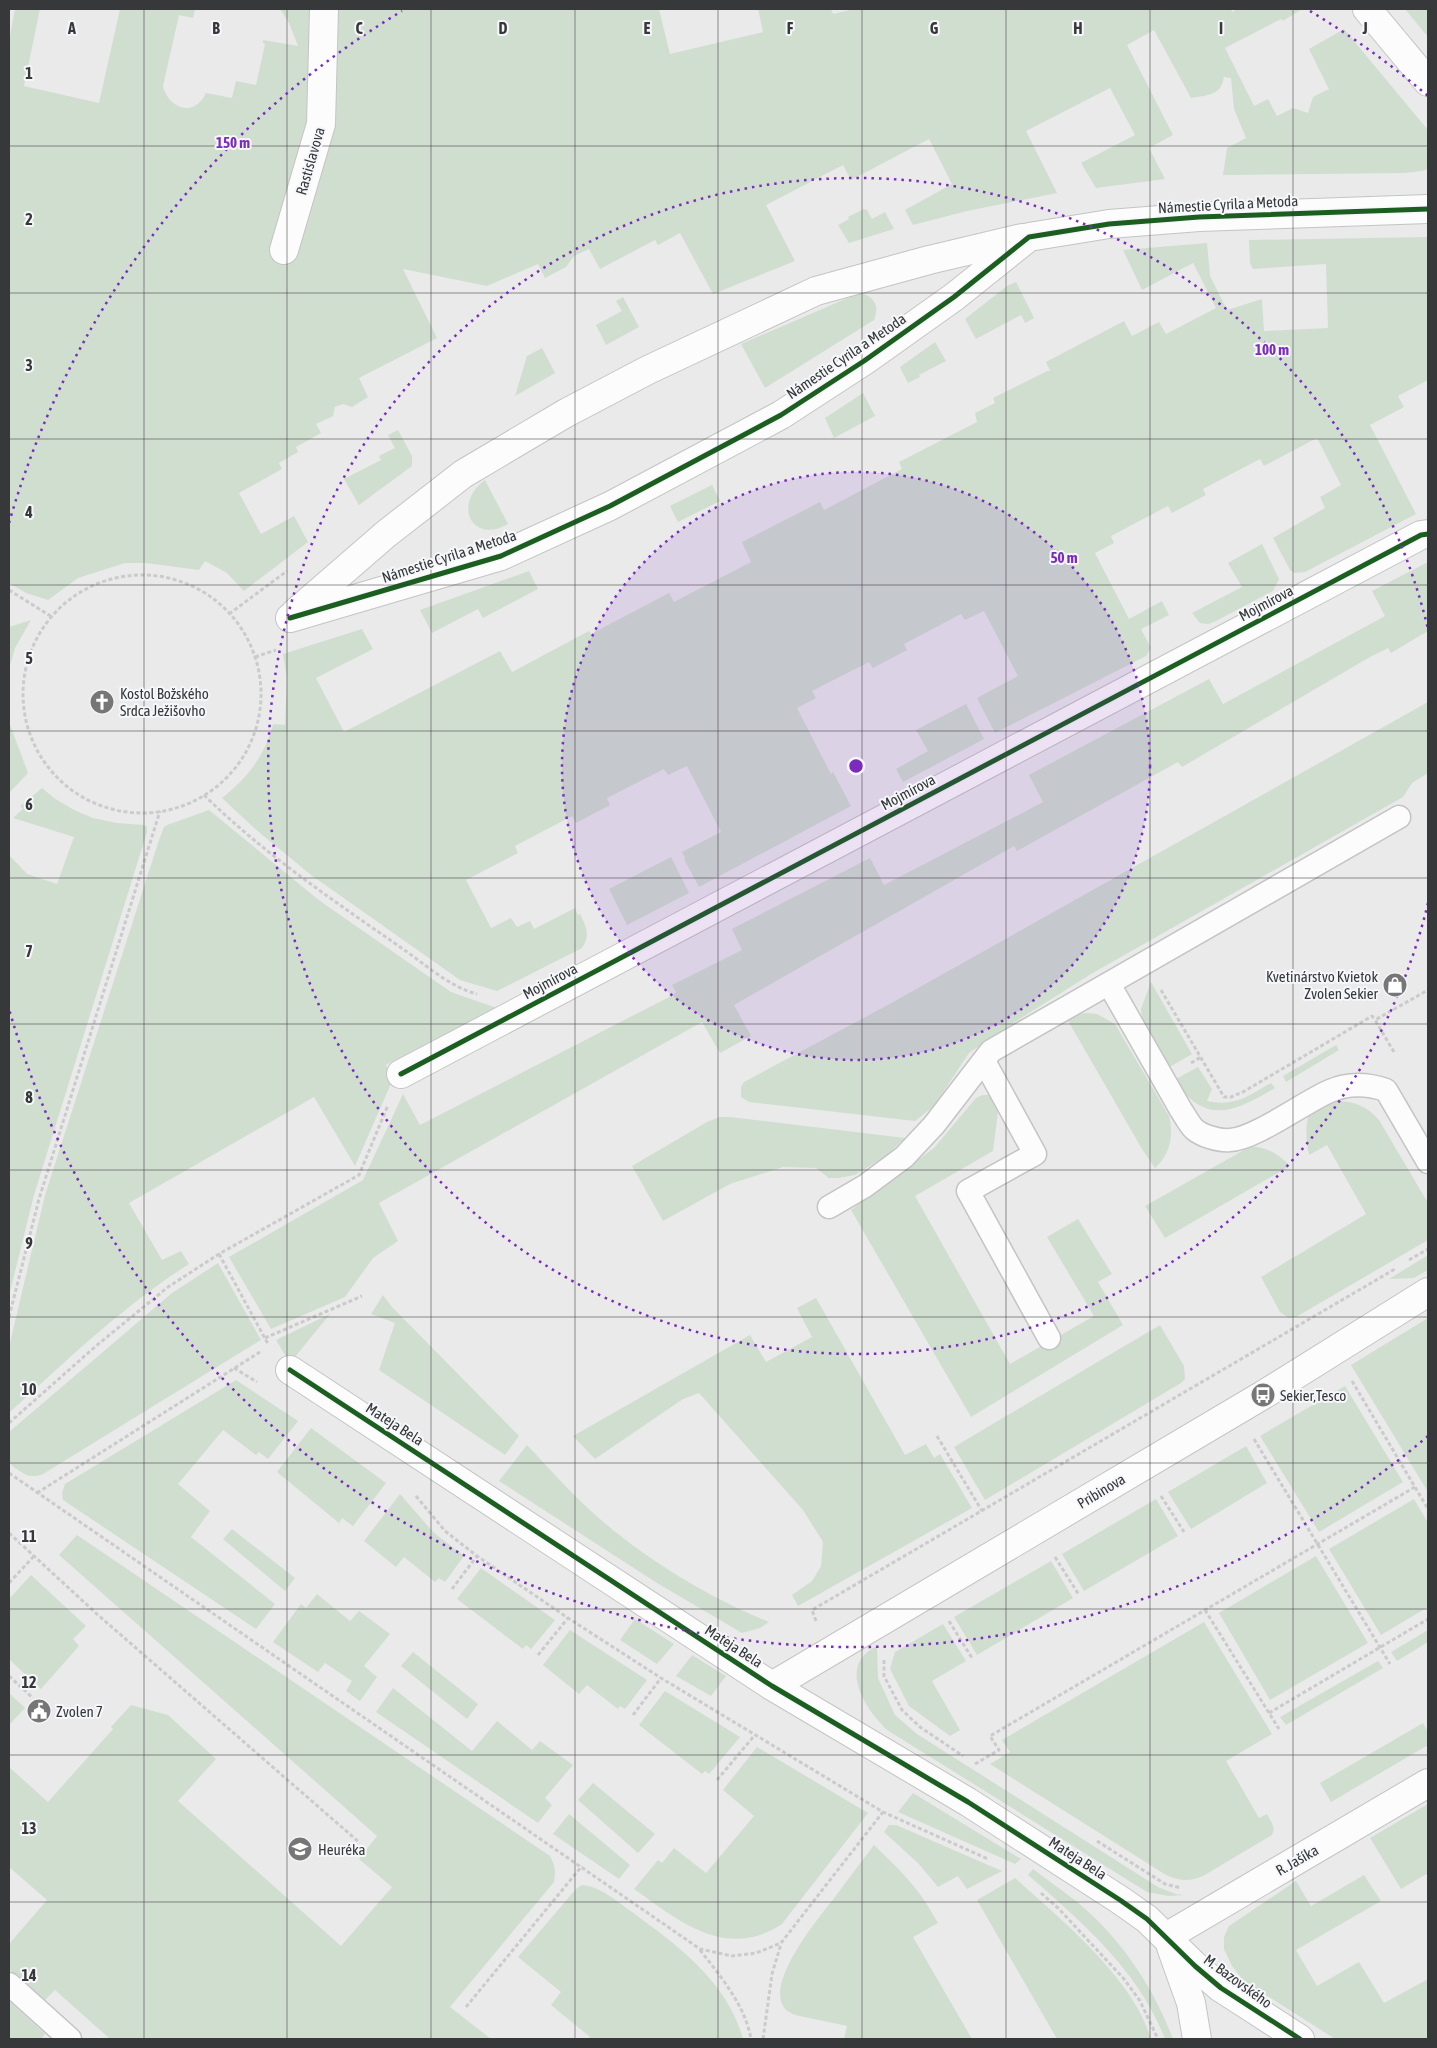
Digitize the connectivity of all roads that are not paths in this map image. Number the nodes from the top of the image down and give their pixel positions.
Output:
1 (324, 9) edge
2 (1367, 9) edge
3 (1428, 82) edge
4 (1428, 209) edge
5 (1029, 237) junction
6 (284, 250) dead end
7 (1428, 534) edge
8 (1399, 817) dead end
9 (1110, 984) junction
10 (984, 1061) junction
11 (401, 1074) road end
12 (1428, 1162) edge
13 (829, 1207) dead end
14 (1428, 1292) edge
15 (1049, 1338) dead end
16 (290, 1370) dead end
17 (772, 1686) junction
18 (1428, 1783) edge
19 (1166, 1937) junction
20 (9, 1984) edge
21 (70, 2039) edge
22 (1197, 2039) edge
23 (1300, 2039) edge

1 - 6 street, Rastislavova
2 - 3 street
4 - 5 street, Námestie Cyrila a Metoda
5 - 5 street, Námestie Cyrila a Metoda
7 - 11 street, Mojmírova
8 - 9 lane
9 - 10 lane
9 - 12 lane
10 - 13 lane
10 - 15 lane
14 - 17 street, Pribinova
16 - 17 street, Mateja Bela
17 - 19 street, Mateja Bela
18 - 19 street, R. Jašíka
19 - 22 street, Mateja Bela
19 - 23 street, M. Bazovského
20 - 21 lane

